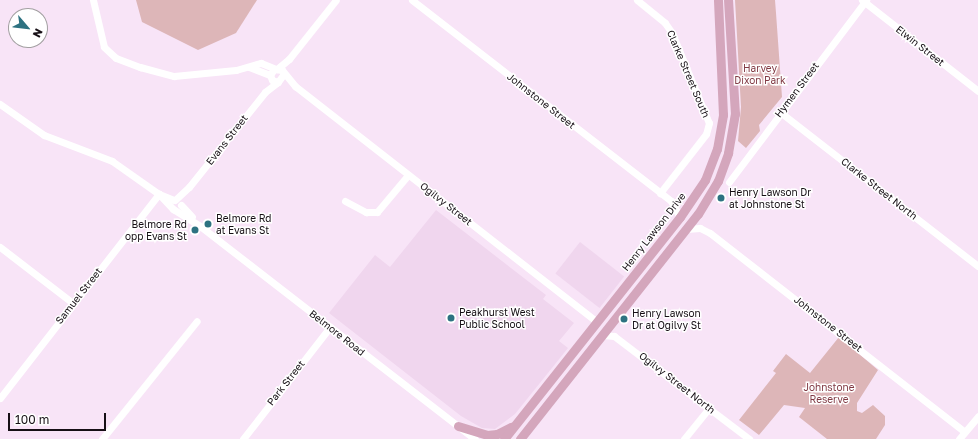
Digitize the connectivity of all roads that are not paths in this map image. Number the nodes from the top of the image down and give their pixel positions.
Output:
1 (93, 0) edge
2 (336, 0) edge
3 (412, 0) edge
4 (637, 0) edge
5 (718, 0) edge
6 (728, 0) edge
7 (864, 1) edge
8 (289, 59) junction
9 (249, 67) junction
10 (276, 69) junction
11 (270, 76) junction
12 (281, 78) junction
13 (978, 91) edge
14 (265, 92) junction
15 (0, 104) edge
16 (780, 112) junction
17 (408, 174) junction
18 (729, 182) dead end
19 (660, 193) junction
20 (159, 194) junction
21 (345, 201) dead end
22 (671, 202) junction
23 (176, 204) junction
24 (690, 204) junction
25 (680, 217) junction
26 (686, 229) junction
27 (0, 247) edge
28 (978, 266) edge
29 (74, 304) junction
30 (197, 321) dead end
31 (597, 322) junction
32 (330, 327) junction
33 (602, 335) junction
34 (0, 398) edge
35 (544, 407) junction
36 (709, 408) junction
37 (978, 416) edge
38 (516, 424) junction
39 (458, 426) junction
40 (965, 432) junction
41 (102, 439) edge
42 (243, 439) edge
43 (475, 439) edge
44 (504, 439) edge
45 (520, 439) edge
46 (527, 439) edge
47 (684, 439) edge
48 (749, 439) edge
49 (959, 439) edge

1 - 9 street
2 - 8 street
3 - 19 street, Johnstone Street
4 - 19 street, Clarke Street South
5 - 24 main road, Henry Lawson Drive
6 - 26 main road
7 - 13 street, Elwin Street
7 - 16 street, Hymen Street
8 - 10 street
8 - 12 street
9 - 10 street
9 - 11 street
10 - 11 street
10 - 12 street
11 - 12 street
11 - 14 street, Evans Street
12 - 14 street, Evans Street
12 - 17 street, Ogilvy Street
14 - 23 street, Evans Street
15 - 20 street, Belmore Road
16 - 18 street, Hymen Street
16 - 28 street, Clarke Street North
17 - 21 street
17 - 31 street, Ogilvy Street
19 - 22 street, Johnstone Street
20 - 23 street, Belmore Road
20 - 29 street, Samuel Street
22 - 24 street
22 - 25 street, Johnstone Street
23 - 32 street, Belmore Road
24 - 25 main road, Henry Lawson Drive
25 - 31 main road, Henry Lawson Drive
26 - 33 main road
26 - 40 street, Johnstone Street
27 - 29 street
29 - 34 street, Samuel Street
30 - 41 street
31 - 38 main road, Henry Lawson Drive
32 - 39 street, Belmore Road
32 - 42 street, Park Street
33 - 35 main road
33 - 36 street, Ogilvy Street North
35 - 45 main road
35 - 46 main road
36 - 47 street
36 - 48 street, Ogilvy Street North
37 - 40 street
38 - 39 main road
38 - 44 main road, Henry Lawson Drive
39 - 43 street, Belmore Road
40 - 49 street

